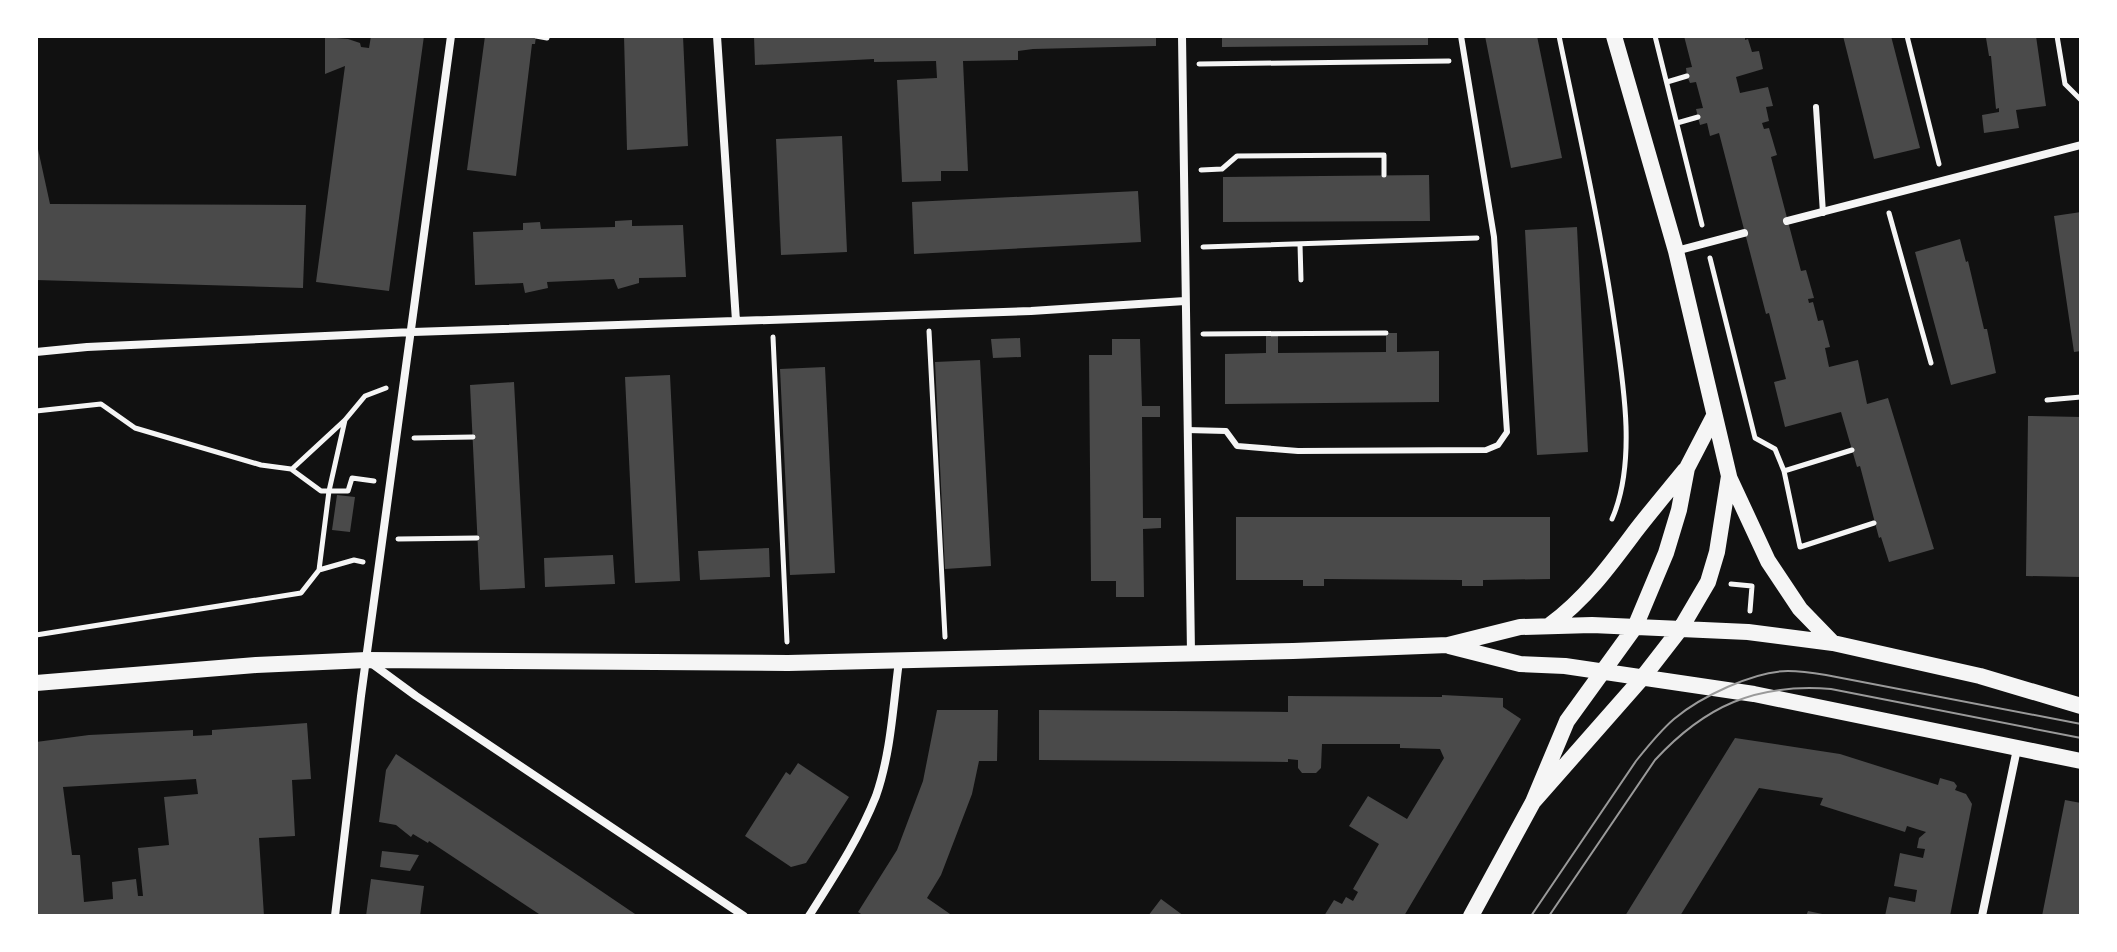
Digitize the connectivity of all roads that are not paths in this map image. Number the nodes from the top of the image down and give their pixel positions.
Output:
1 (451, 36) edge
2 (717, 36) edge
3 (1182, 36) edge
4 (1461, 36) edge
5 (1614, 36) edge
6 (1816, 107) dead end
7 (2081, 145) edge
8 (1823, 213) junction
9 (1787, 221) dead end
10 (1744, 233) dead end
11 (1676, 251) junction
12 (1185, 301) junction
13 (736, 321) junction
14 (413, 332) junction
15 (36, 352) edge
16 (1714, 416) junction
17 (1187, 430) junction
18 (1687, 468) junction
19 (1729, 476) junction
20 (1550, 625) junction
21 (1635, 627) junction
22 (1681, 628) junction
23 (1833, 643) junction
24 (1448, 645) junction
25 (1191, 653) junction
26 (367, 660) junction
27 (899, 661) junction
28 (1602, 671) junction
29 (1643, 677) junction
30 (36, 683) edge
31 (2081, 706) edge
32 (2017, 749) junction
33 (2081, 761) edge
34 (1533, 802) junction
35 (335, 916) edge
36 (744, 916) edge
37 (809, 916) edge
38 (1471, 916) edge
39 (1982, 916) edge

1 - 14 street
2 - 13 street
3 - 12 street
4 - 17 lane
5 - 11 main road
6 - 8 lane
7 - 8 street
8 - 9 street
10 - 11 street
11 - 16 main road
12 - 13 street
12 - 17 street
13 - 14 street
14 - 15 street
14 - 26 street
16 - 18 main road
16 - 19 main road
17 - 25 street
18 - 20 main road
18 - 21 main road
19 - 22 main road
19 - 23 main road
20 - 21 main road
20 - 24 main road
21 - 22 main road
21 - 28 main road
22 - 23 main road
22 - 29 main road
23 - 31 main road
24 - 25 main road
24 - 28 main road
25 - 27 main road
26 - 27 main road
26 - 30 main road
26 - 35 street
26 - 36 street
27 - 37 street
28 - 29 main road
28 - 34 main road
29 - 32 main road
29 - 34 main road
32 - 33 main road
32 - 39 street
34 - 38 main road

